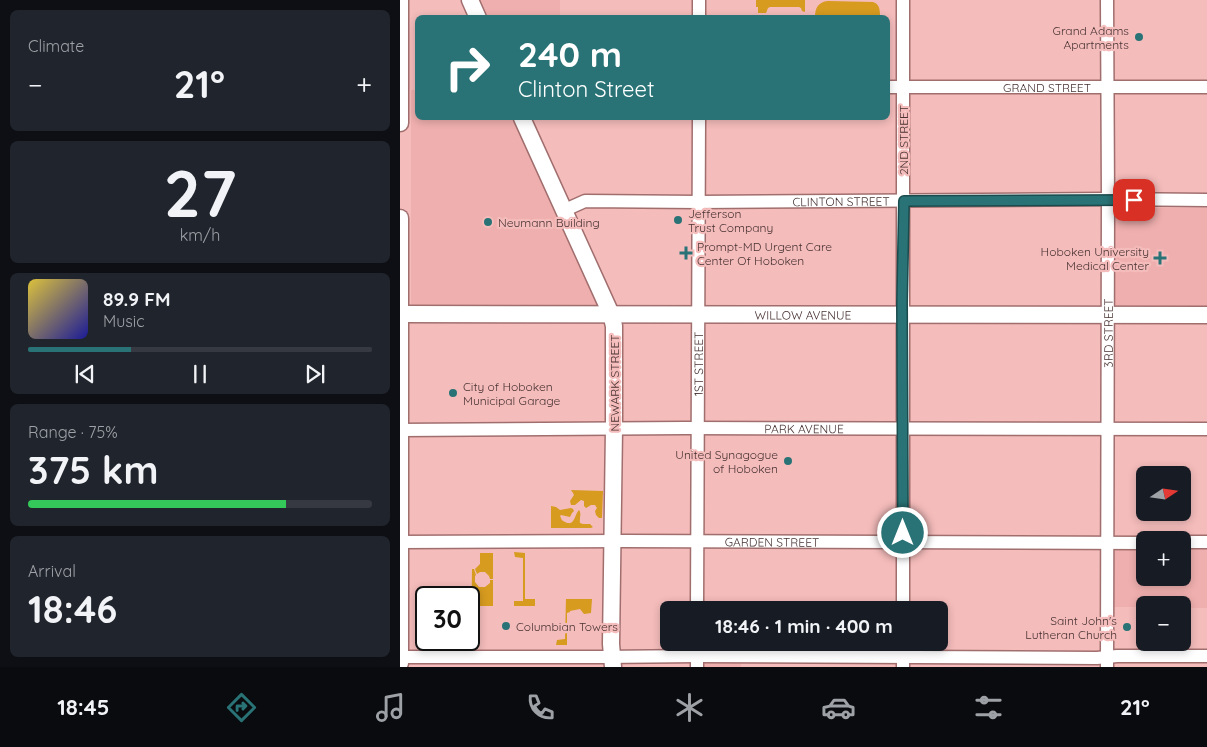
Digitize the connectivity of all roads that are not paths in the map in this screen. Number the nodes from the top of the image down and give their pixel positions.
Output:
1 (400, 0) edge
2 (470, 0) edge
3 (700, 0) edge
4 (903, 0) edge
5 (1107, 0) edge
6 (477, 15) edge
7 (699, 15) edge
8 (1108, 87) junction
9 (1207, 87) edge
10 (890, 88) edge
11 (903, 88) junction
12 (523, 120) edge
13 (699, 120) edge
14 (400, 122) edge
15 (1108, 199) junction
16 (1207, 200) edge
17 (904, 201) junction
18 (698, 202) junction
19 (565, 210) junction
20 (400, 218) edge
21 (401, 314) edge
22 (611, 314) junction
23 (698, 314) junction
24 (902, 315) junction
25 (1107, 315) junction
26 (1207, 315) edge
27 (614, 428) junction
28 (698, 428) junction
29 (904, 429) junction
30 (1107, 429) junction
31 (1207, 429) edge
32 (400, 430) edge
33 (400, 542) edge
34 (612, 542) junction
35 (697, 542) junction
36 (903, 542) junction
37 (1191, 542) edge
38 (1207, 542) edge
39 (1108, 543) junction
40 (1136, 543) edge
41 (697, 601) edge
42 (903, 601) edge
43 (1207, 656) edge
44 (400, 658) edge
45 (697, 661) edge
46 (613, 662) edge
47 (903, 662) edge
48 (1107, 662) edge
49 (400, 663) edge

1 - 14 main road
2 - 6 main road
3 - 7 street
4 - 11 street, 2ND STREET
5 - 8 street, 3RD STREET
8 - 9 street, GRAND STREET
8 - 11 street, GRAND STREET
8 - 15 street, 3RD STREET
10 - 11 street, GRAND STREET
11 - 17 street, 2ND STREET
12 - 19 main road, NEWARK STREET
13 - 18 street, 1ST STREET
15 - 16 street, CLINTON STREET
15 - 17 street, CLINTON STREET
15 - 25 street, 3RD STREET
17 - 18 street, CLINTON STREET
17 - 24 street, 2ND STREET
18 - 19 street, CLINTON STREET
18 - 23 street, 1ST STREET
19 - 22 main road, NEWARK STREET
20 - 21 main road
21 - 22 main road, WILLOW AVENUE
21 - 32 main road
22 - 23 main road, WILLOW AVENUE
22 - 27 main road, NEWARK STREET
23 - 24 main road, WILLOW AVENUE
23 - 28 street, 1ST STREET
24 - 25 main road, WILLOW AVENUE
24 - 29 street, 2ND STREET
25 - 26 main road, WILLOW AVENUE
25 - 30 street, 3RD STREET
27 - 28 street, PARK AVENUE
27 - 32 street, PARK AVENUE
27 - 34 main road, NEWARK STREET
28 - 29 street, PARK AVENUE
28 - 35 street, 1ST STREET
29 - 30 street, PARK AVENUE
29 - 36 street, 2ND STREET
30 - 31 street, PARK AVENUE
30 - 39 street, 3RD STREET
32 - 33 main road
33 - 34 street, GARDEN STREET
33 - 44 main road
34 - 35 street, GARDEN STREET
34 - 46 main road, NEWARK STREET
35 - 36 street, GARDEN STREET
35 - 41 street, 1ST STREET
36 - 39 street, GARDEN STREET
36 - 42 street, 2ND STREET
37 - 38 street
39 - 40 street, GARDEN STREET
39 - 48 street, 3RD STREET
43 - 48 street
44 - 46 street
44 - 49 main road
45 - 46 street
45 - 47 street
47 - 48 street

